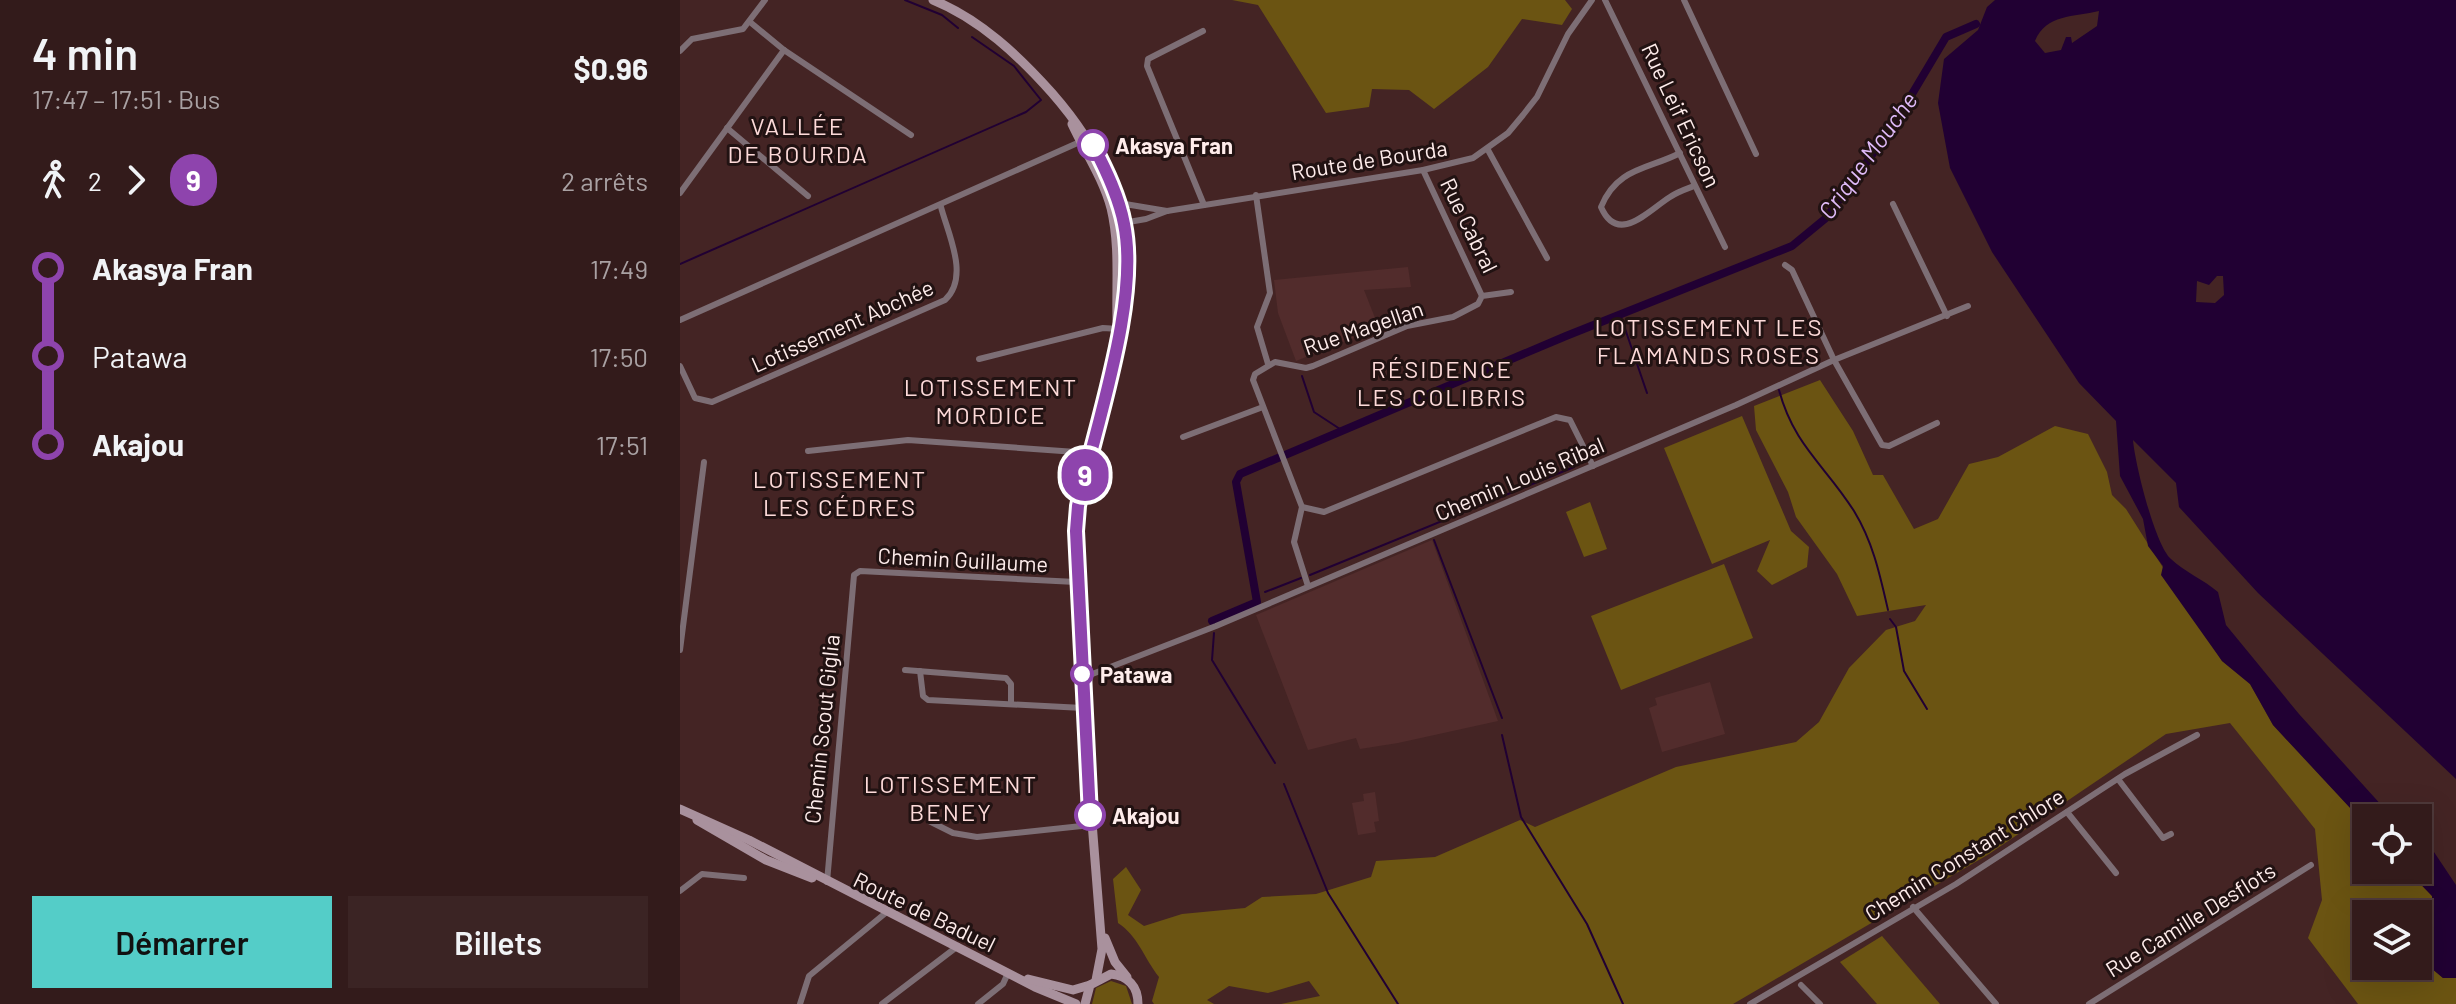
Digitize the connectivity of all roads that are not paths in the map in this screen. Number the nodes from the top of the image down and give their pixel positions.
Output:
1 (765, 0) edge
2 (1592, 0) edge
3 (1605, 0) edge
4 (1684, 0) edge
5 (938, 1) edge
6 (750, 22) junction
7 (1203, 31) dead end
8 (784, 50) junction
9 (680, 51) edge
10 (727, 128) junction
11 (911, 135) dead end
12 (1085, 139) junction
13 (1488, 150) junction
14 (1680, 153) junction
15 (1756, 154) dead end
16 (1423, 170) junction
17 (1694, 186) junction
18 (680, 193) edge
19 (1256, 195) junction
20 (808, 196) dead end
21 (1893, 204) dead end
22 (1204, 205) junction
23 (1114, 206) junction
24 (941, 207) junction
25 (1167, 211) junction
26 (1113, 224) junction
27 (1124, 225) junction
28 (1725, 247) dead end
29 (1547, 258) dead end
30 (1785, 265) dead end
31 (1511, 292) dead end
32 (1482, 296) junction
33 (1968, 306) dead end
34 (1947, 316) junction
35 (680, 320) edge
36 (1119, 329) junction
37 (979, 359) dead end
38 (1834, 360) junction
39 (1268, 364) junction
40 (680, 366) edge
41 (1263, 407) junction
42 (1937, 423) dead end
43 (1183, 437) dead end
44 (808, 451) dead end
45 (1090, 453) junction
46 (704, 462) dead end
47 (1593, 466) junction
48 (1302, 507) junction
49 (853, 580) joint
50 (1076, 582) junction
51 (1308, 586) junction
52 (680, 650) edge
53 (905, 670) dead end
54 (920, 671) junction
55 (1082, 678) junction
56 (1011, 704) junction
57 (1083, 708) junction
58 (2197, 735) dead end
59 (2118, 779) junction
60 (681, 810) edge
61 (2067, 812) junction
62 (929, 821) dead end
63 (1091, 825) junction
64 (2171, 834) dead end
65 (2311, 865) dead end
66 (2116, 873) dead end
67 (744, 878) dead end
68 (827, 882) junction
69 (680, 891) edge
70 (1913, 907) junction
71 (888, 911) junction
72 (1100, 923) junction
73 (958, 946) junction
74 (1008, 972) junction
75 (1129, 980) junction
76 (1093, 982) junction
77 (1801, 985) dead end
78 (1139, 1003) edge
79 (800, 1004) edge
80 (882, 1004) edge
81 (978, 1004) edge
82 (1076, 1004) edge
83 (1085, 1004) edge
84 (1750, 1004) edge
85 (1820, 1004) edge
86 (1996, 1004) edge
87 (2089, 1004) edge

1 - 6 street
2 - 13 street, Route de Bourda
3 - 14 street, Rue Leif Ericson
4 - 15 street
5 - 12 main road
6 - 8 street
6 - 9 street
7 - 22 street
8 - 10 street
8 - 11 street
10 - 18 street
10 - 20 street
12 - 23 main road
12 - 24 street
13 - 16 street, Route de Bourda
13 - 29 street
14 - 17 street, Rue Leif Ericson
14 - 17 street
16 - 19 street, Route de Bourda
16 - 32 street, Rue Cabral
17 - 28 street, Rue Leif Ericson
19 - 22 street, Route de Bourda
19 - 39 street
21 - 34 street
22 - 25 street, Route de Bourda
23 - 25 street, Route de Bourda
23 - 26 main road
23 - 27 main road
24 - 35 street
24 - 40 street, Lotissement Abchée
25 - 27 street, Route de Bourda
26 - 27 street, Route de Bourda
26 - 36 main road
27 - 36 main road
30 - 38 street
31 - 32 street, Rue Magellan
32 - 39 street, Rue Magellan
33 - 34 street, Chemin Louis Ribal
34 - 38 street, Chemin Louis Ribal
36 - 37 street
36 - 45 main road
38 - 42 street
38 - 47 street, Chemin Louis Ribal
39 - 41 street
41 - 43 street
41 - 48 street
44 - 45 street
45 - 50 main road
46 - 52 street
47 - 48 street
47 - 51 street, Chemin Louis Ribal
48 - 51 street
49 - 50 street, Chemin Guillaume
49 - 68 street, Chemin Scout Giglia
50 - 55 main road
51 - 55 street, Chemin Louis Ribal
53 - 54 street
54 - 56 street
54 - 56 street
55 - 57 main road
56 - 57 street
57 - 63 main road
58 - 59 street, Chemin Constant Chlore
59 - 61 street, Chemin Constant Chlore
59 - 64 street
60 - 68 main road, Route de Baduel
61 - 66 street
61 - 70 street, Chemin Constant Chlore
62 - 63 street
63 - 72 main road
65 - 87 street, Rue Camille Desflots
67 - 69 street
68 - 71 main road, Route de Baduel
70 - 84 street, Chemin Constant Chlore
70 - 86 street
71 - 73 main road, Route de Baduel
71 - 79 street
72 - 75 main road
72 - 76 main road
73 - 74 main road, Route de Baduel
73 - 80 street
74 - 76 main road, Route de Baduel
74 - 81 street
74 - 82 main road, Route de Baduel
75 - 76 main road, Route de Baduel
75 - 78 main road
76 - 83 main road
77 - 85 street

